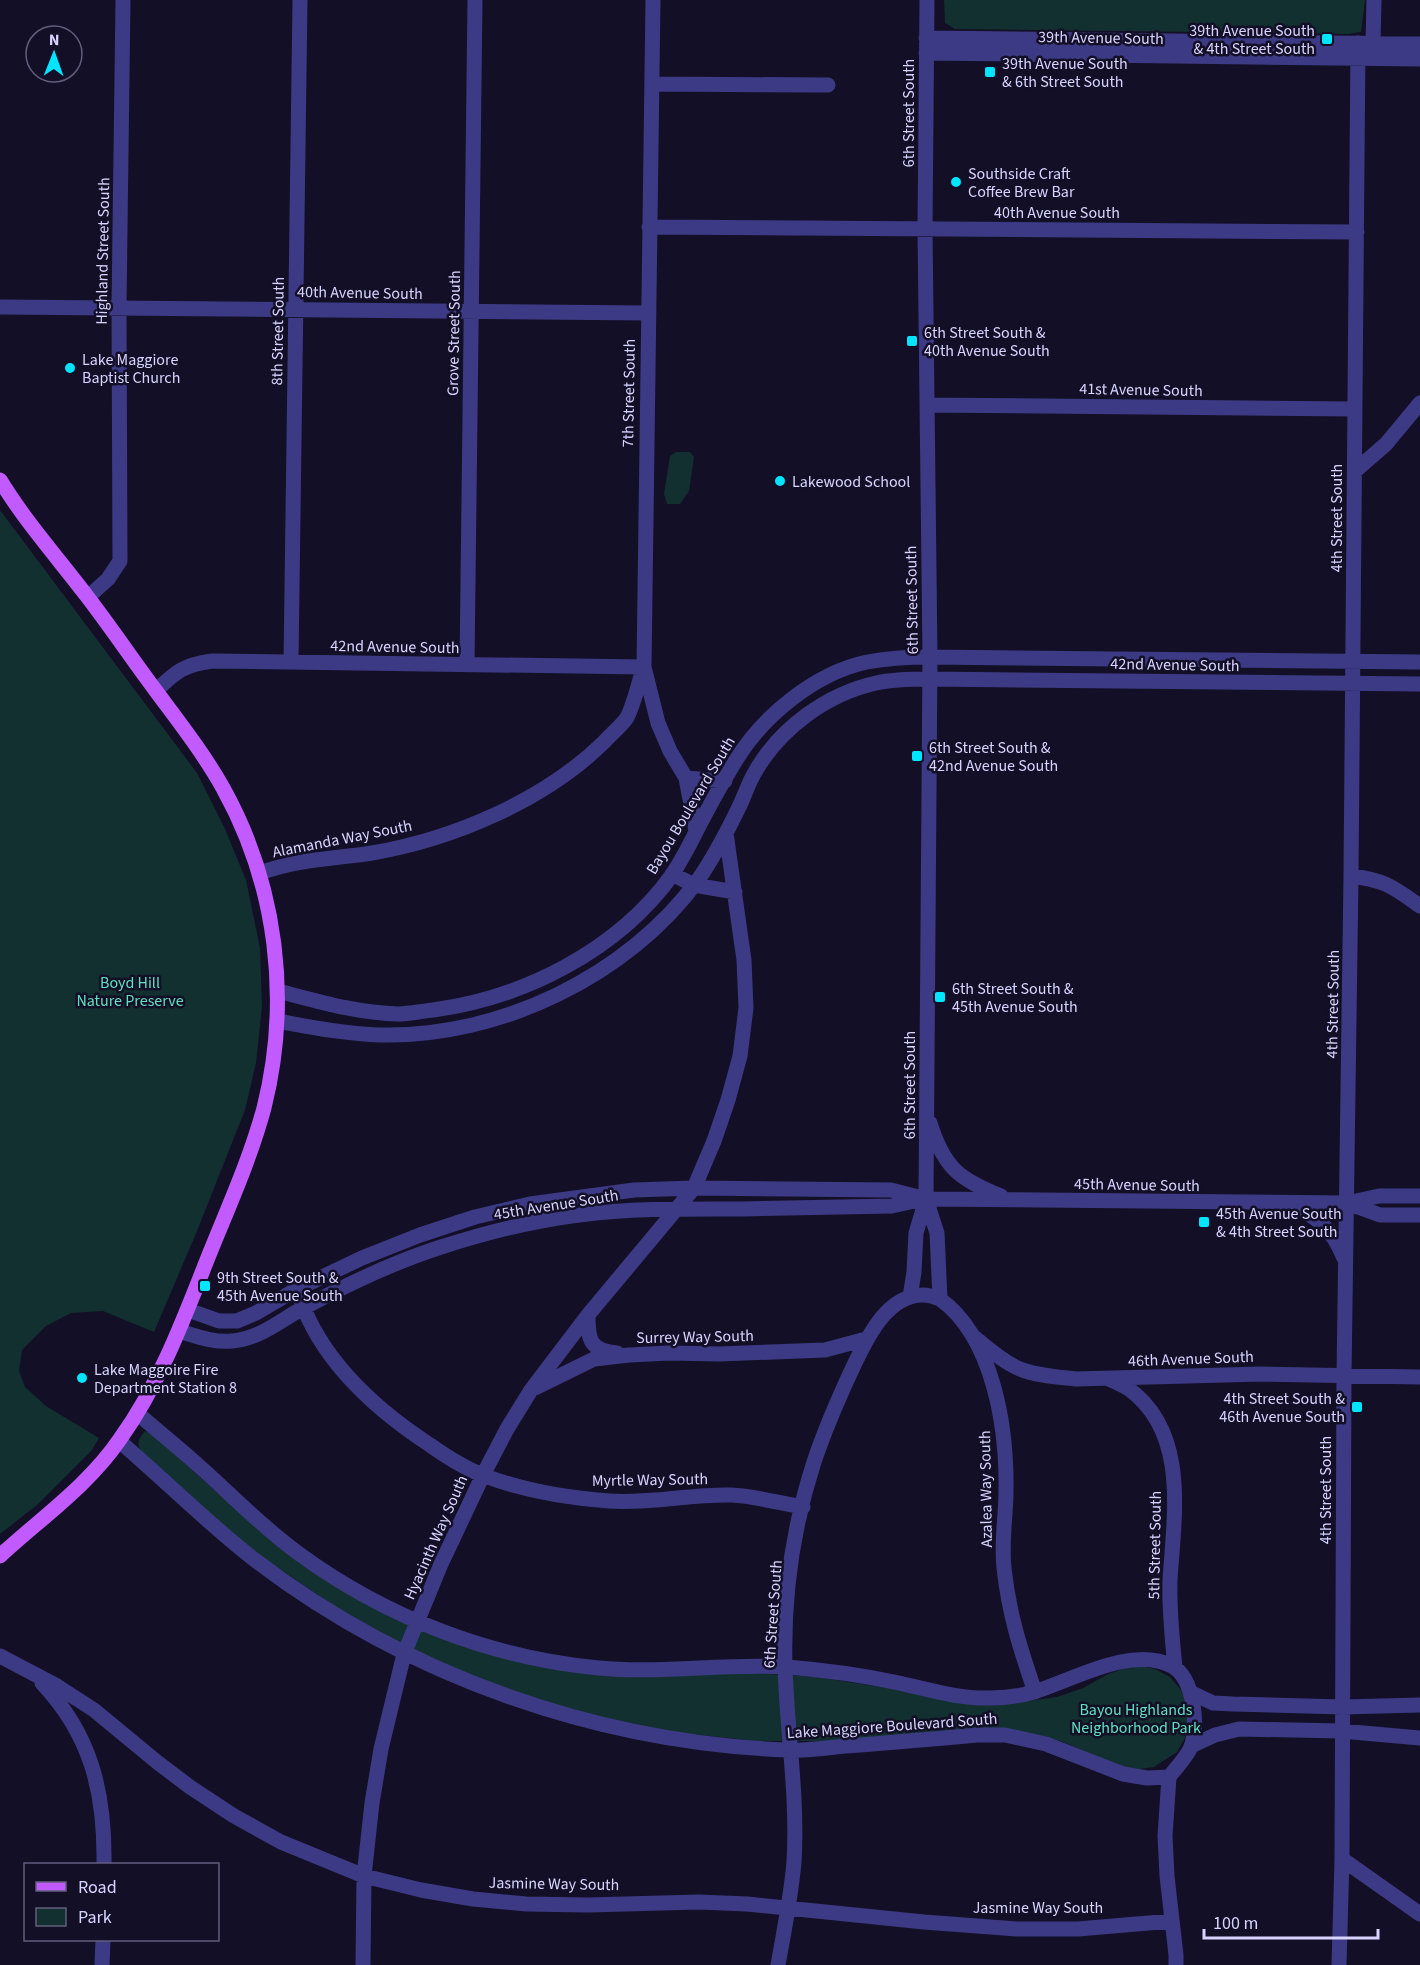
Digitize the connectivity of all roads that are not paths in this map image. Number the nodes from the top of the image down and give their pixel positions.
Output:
1 (123, 0) edge
2 (300, 0) edge
3 (475, 0) edge
4 (652, 0) edge
5 (927, 0) edge
6 (1374, 0) edge
7 (1420, 44) edge
8 (926, 46) junction
9 (1363, 48) junction
10 (1420, 59) edge
11 (652, 84) junction
12 (828, 85) dead end
13 (649, 227) junction
14 (925, 229) junction
15 (1357, 232) junction
16 (0, 307) edge
17 (119, 307) junction
18 (296, 308) junction
19 (472, 312) junction
20 (647, 313) junction
21 (1420, 404) edge
22 (927, 405) junction
23 (1354, 409) junction
24 (1355, 471) junction
25 (0, 480) edge
26 (88, 597) junction
27 (930, 657) junction
28 (1036, 658) junction
29 (1353, 661) junction
30 (291, 662) junction
31 (1420, 662) edge
32 (467, 665) junction
33 (644, 667) junction
34 (930, 679) junction
35 (1036, 680) junction
36 (1420, 684) edge
37 (1353, 685) junction
38 (156, 691) junction
39 (686, 778) junction
40 (725, 781) junction
41 (696, 831) junction
42 (726, 833) junction
43 (260, 873) junction
44 (672, 874) junction
45 (1352, 876) junction
46 (694, 885) junction
47 (735, 892) junction
48 (1420, 906) edge
49 (278, 991) junction
50 (277, 1021) junction
51 (926, 1112) junction
52 (694, 1188) junction
53 (1420, 1196) edge
54 (926, 1199) junction
55 (1012, 1200) junction
56 (1290, 1203) junction
57 (1347, 1203) junction
58 (678, 1208) junction
59 (1420, 1215) edge
60 (1346, 1264) junction
61 (297, 1289) junction
62 (910, 1297) junction
63 (940, 1299) junction
64 (304, 1308) junction
65 (188, 1310) junction
66 (588, 1315) junction
67 (179, 1331) junction
68 (974, 1337) junction
69 (866, 1339) junction
70 (629, 1355) junction
71 (1344, 1376) junction
72 (1420, 1377) edge
73 (1108, 1378) junction
74 (531, 1390) junction
75 (137, 1413) junction
76 (119, 1441) junction
77 (483, 1475) junction
78 (803, 1507) junction
79 (4, 1552) edge
80 (417, 1622) junction
81 (404, 1654) junction
82 (0, 1656) edge
83 (785, 1667) junction
84 (1175, 1667) junction
85 (33, 1674) junction
86 (1035, 1692) junction
87 (1192, 1694) junction
88 (1420, 1705) edge
89 (1342, 1707) junction
90 (1341, 1731) junction
91 (1420, 1738) edge
92 (1191, 1746) junction
93 (790, 1750) junction
94 (1169, 1777) junction
95 (1342, 1859) junction
96 (104, 1863) edge
97 (364, 1876) junction
98 (789, 1907) junction
99 (1420, 1914) edge
100 (1172, 1921) junction
101 (103, 1941) edge
102 (102, 1965) edge
103 (363, 1965) edge
104 (778, 1965) edge
105 (1176, 1965) edge
106 (1339, 1965) edge

1 - 17 street, Highland Street South
2 - 18 street, 8th Street South
3 - 19 street, Grove Street South
4 - 11 street, 7th Street South
5 - 8 street, 6th Street South
6 - 9 street, 4th Street South
7 - 9 street, 39th Avenue South
8 - 9 street, 39th Avenue South
8 - 14 street, 6th Street South
9 - 10 street, 39th Avenue South
9 - 15 street, 4th Street South
11 - 12 street
11 - 13 street, 7th Street South
13 - 14 street, 40th Avenue South
13 - 20 street, 7th Street South
14 - 15 street, 40th Avenue South
14 - 22 street, 6th Street South
15 - 23 street, 4th Street South
16 - 17 street, 40th Avenue South
17 - 18 street, 40th Avenue South
17 - 26 street, Highland Street South
18 - 19 street, 40th Avenue South
18 - 30 street, 8th Street South
19 - 20 street, 40th Avenue South
19 - 32 street, Grove Street South
20 - 33 street, 7th Street South
21 - 24 street
22 - 23 street, 41st Avenue South
22 - 27 street, 6th Street South
23 - 24 street, 4th Street South
24 - 29 street, 4th Street South
25 - 26 main road
26 - 38 main road
27 - 28 street, 42nd Avenue South
27 - 34 street, 6th Street South
27 - 40 street, Bayou Boulevard South
28 - 29 street, 42nd Avenue South
28 - 35 street
29 - 31 street, 42nd Avenue South
29 - 37 street, 4th Street South
30 - 32 street, 42nd Avenue South
30 - 38 street, 42nd Avenue South
32 - 33 street, 42nd Avenue South
33 - 39 street, 7th Street South
33 - 43 street, Alamanda Way South
34 - 35 street, 42nd Avenue South
34 - 42 street
34 - 51 street, 6th Street South
35 - 37 street, 42nd Avenue South
36 - 37 street, 42nd Avenue South
37 - 45 street, 4th Street South
38 - 43 main road
39 - 40 street
39 - 41 street, 7th Street South
40 - 41 street, Bayou Boulevard South
41 - 44 street, Bayou Boulevard South
42 - 46 street
42 - 47 street
43 - 49 main road
44 - 46 street
44 - 49 street, Bayou Boulevard South
45 - 48 street
45 - 57 street, 4th Street South
46 - 47 street
46 - 50 street
47 - 52 street
49 - 50 main road
50 - 65 main road
51 - 54 street, 6th Street South
51 - 55 street
52 - 54 street, 45th Avenue South
52 - 58 street, Hyacinth Way South
52 - 61 street, 45th Avenue South
53 - 57 street, 45th Avenue South
54 - 55 street, 45th Avenue South
54 - 58 street, 45th Avenue South
54 - 62 street, 6th Street South
54 - 63 street, 6th Street South
55 - 56 street, 45th Avenue South
56 - 57 street, 45th Avenue South
56 - 60 street
57 - 59 street, 45th Avenue South
57 - 60 street, 4th Street South
58 - 64 street, 45th Avenue South
58 - 66 street, Hyacinth Way South
60 - 71 street, 4th Street South
61 - 64 street, Myrtle Way South
61 - 65 street, 45th Avenue South
62 - 63 street
62 - 69 street, 6th Street South
63 - 68 street, Azalea Way South
64 - 67 street, 45th Avenue South
64 - 77 street, Myrtle Way South
65 - 67 main road
66 - 70 street
66 - 74 street, Hyacinth Way South
67 - 75 main road
68 - 73 street, 46th Avenue South
68 - 86 street, Azalea Way South
69 - 70 street, Surrey Way South
69 - 78 street, 6th Street South
70 - 74 street, Surrey Way South
71 - 72 street, 46th Avenue South
71 - 73 street, 46th Avenue South
71 - 89 street, 4th Street South
73 - 84 street, 5th Street South
74 - 77 street, Hyacinth Way South
75 - 76 main road
75 - 80 street, Lake Maggiore Boulevard South
76 - 79 main road
76 - 81 street, Lake Maggiore Boulevard South
77 - 78 street, Myrtle Way South
77 - 80 street, Hyacinth Way South
78 - 83 street, 6th Street South
80 - 81 street, Hyacinth Way South
80 - 83 street, Lake Maggiore Boulevard South
81 - 93 street, Lake Maggiore Boulevard South
81 - 97 street, Hyacinth Way South
82 - 85 street, Jasmine Way South
83 - 86 street, Lake Maggiore Boulevard South
83 - 93 street, 6th Street South
84 - 86 street, Lake Maggiore Boulevard South
84 - 87 street
85 - 96 street
85 - 97 street, Jasmine Way South
87 - 89 street
87 - 92 street
88 - 89 street
89 - 90 street, 4th Street South
90 - 91 street
90 - 92 street
90 - 95 street, 4th Street South
92 - 94 street
93 - 94 street, Lake Maggiore Boulevard South
93 - 98 street, 6th Street South
94 - 100 street
95 - 99 street
95 - 106 street, 4th Street South
97 - 98 street, Jasmine Way South
97 - 103 street, Hyacinth Way South
98 - 100 street, Jasmine Way South
98 - 104 street, 6th Street South
100 - 105 street
101 - 102 street

